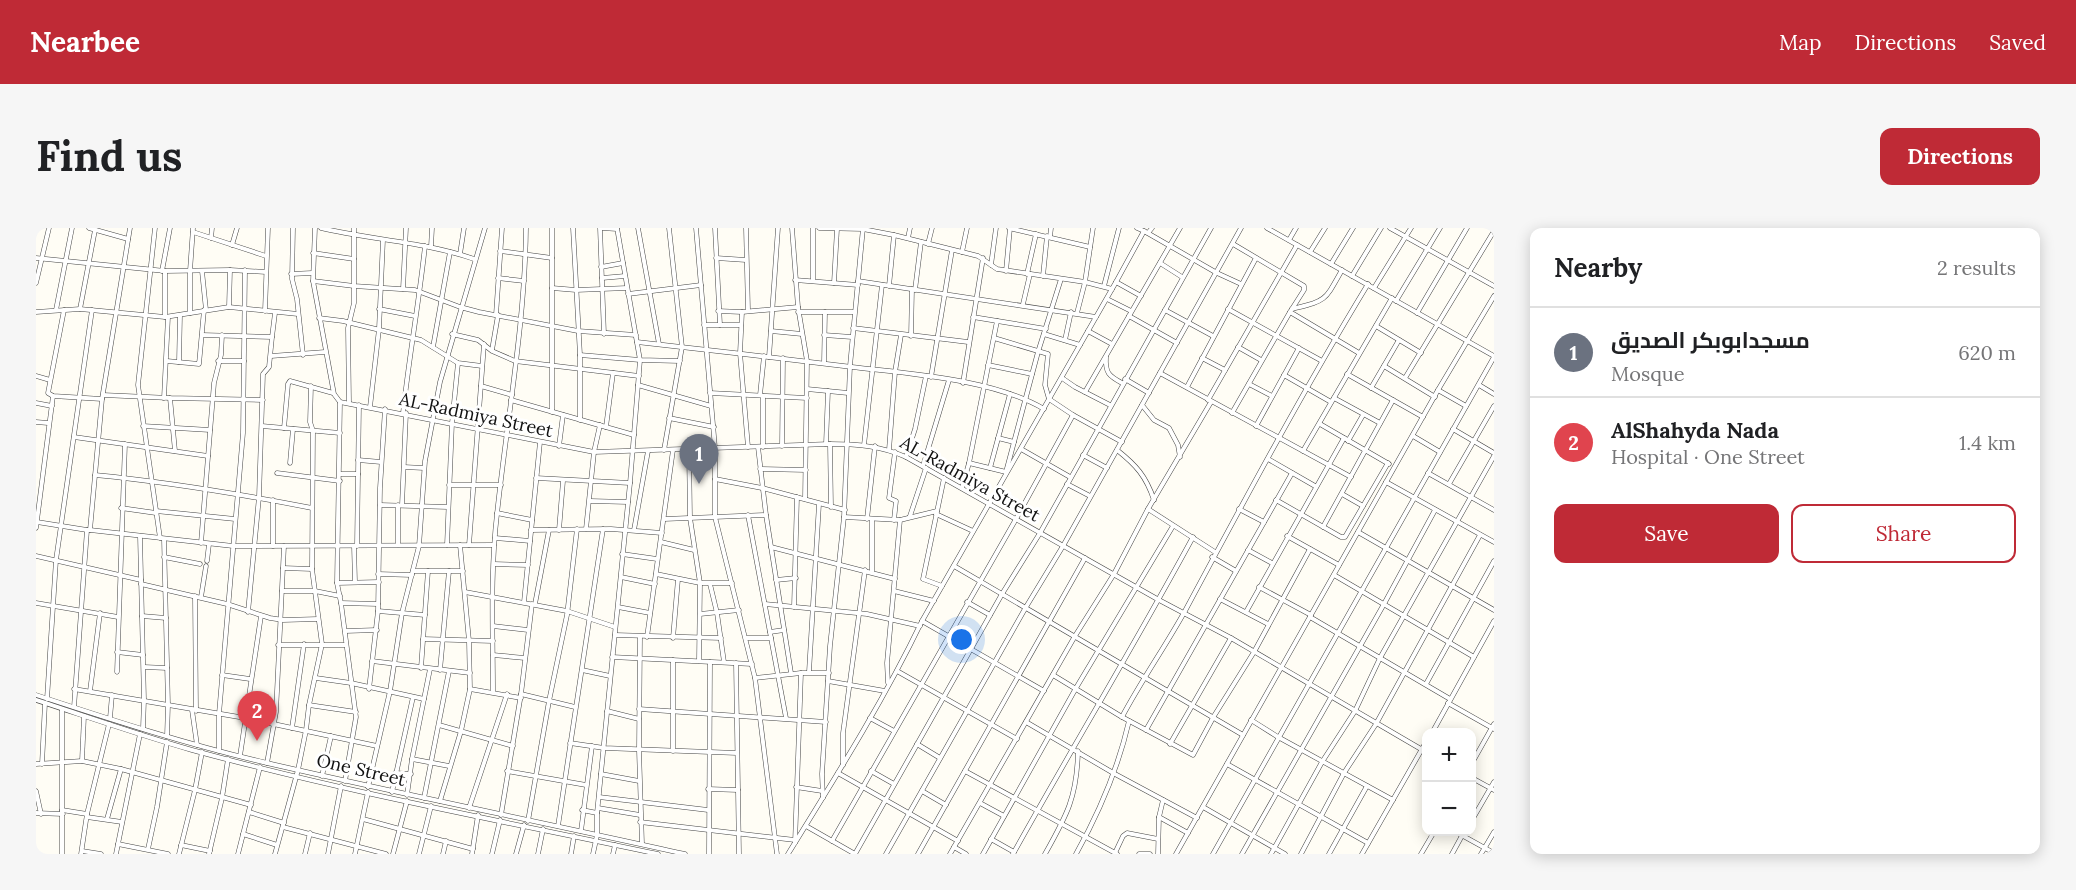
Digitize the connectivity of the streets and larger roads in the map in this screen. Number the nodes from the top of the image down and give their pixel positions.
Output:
1 (49, 228) edge
2 (72, 228) edge
3 (89, 228) edge
4 (130, 228) edge
5 (155, 228) edge
6 (170, 228) edge
7 (212, 228) edge
8 (237, 228) edge
9 (268, 228) edge
10 (293, 228) edge
11 (315, 228) edge
12 (321, 228) edge
13 (354, 228) edge
14 (406, 228) edge
15 (432, 228) edge
16 (464, 228) edge
17 (485, 228) edge
18 (502, 228) edge
19 (526, 228) edge
20 (552, 228) edge
21 (573, 228) edge
22 (601, 228) edge
23 (638, 228) edge
24 (669, 228) edge
25 (696, 228) edge
26 (715, 228) edge
27 (746, 228) edge
28 (778, 228) edge
29 (792, 228) edge
30 (813, 228) edge
31 (819, 228) edge
32 (825, 228) edge
33 (910, 228) edge
34 (932, 228) edge
35 (967, 228) edge
36 (996, 228) edge
37 (1010, 228) edge
38 (1051, 228) edge
39 (1093, 228) edge
40 (1119, 228) edge
41 (1137, 228) edge
42 (1152, 228) edge
43 (1180, 228) edge
44 (1211, 228) edge
45 (1241, 228) edge
46 (1268, 228) edge
47 (1296, 228) edge
48 (1325, 228) edge
49 (1353, 228) edge
50 (1381, 228) edge
51 (1390, 228) edge
52 (1411, 228) edge
53 (1440, 228) edge
54 (1467, 228) edge
55 (617, 229) edge
56 (837, 229) edge
57 (863, 229) edge
58 (95, 230) junction
59 (193, 230) edge
60 (878, 230) edge
61 (1027, 230) edge
62 (1494, 231) edge
63 (1146, 232) junction
64 (1036, 234) junction
65 (894, 235) junction
66 (354, 236) junction
67 (1048, 236) junction
68 (1406, 237) junction
69 (211, 238) junction
70 (908, 238) junction
71 (128, 239) junction
72 (383, 240) junction
73 (1288, 240) junction
74 (405, 242) junction
75 (921, 242) junction
76 (928, 243) junction
77 (1233, 244) junction
78 (232, 245) junction
79 (1297, 245) junction
80 (424, 246) junction
81 (1170, 246) junction
82 (430, 247) junction
83 (1090, 247) junction
84 (1427, 248) junction
85 (952, 250) junction
86 (500, 251) junction
87 (450, 252) junction
88 (962, 252) junction
89 (1310, 252) junction
90 (314, 253) junction
91 (460, 254) junction
92 (526, 255) junction
93 (266, 256) junction
94 (39, 258) edge
95 (552, 258) junction
96 (716, 258) junction
97 (983, 258) junction
98 (1256, 258) junction
99 (354, 259) junction
100 (1193, 259) junction
101 (65, 260) junction
102 (474, 260) junction
103 (746, 260) junction
104 (1449, 260) junction
105 (88, 263) junction
106 (623, 263) junction
107 (1160, 263) junction
108 (1331, 264) junction
109 (991, 266) junction
110 (124, 267) junction
111 (602, 267) junction
112 (150, 270) junction
113 (230, 270) junction
114 (245, 270) junction
115 (1342, 270) junction
116 (164, 271) junction
117 (190, 271) junction
118 (202, 271) junction
119 (1006, 271) junction
120 (266, 272) junction
121 (1280, 272) junction
122 (1470, 272) junction
123 (312, 273) junction
124 (1217, 273) junction
125 (291, 274) junction
126 (1028, 274) junction
127 (625, 276) junction
128 (1043, 276) junction
129 (1352, 276) junction
130 (498, 278) junction
131 (602, 278) junction
132 (1182, 278) junction
133 (1061, 279) junction
134 (795, 280) junction
135 (313, 281) junction
136 (524, 281) junction
137 (813, 281) junction
138 (1085, 282) junction
139 (1116, 282) junction
140 (36, 283) edge
141 (834, 283) junction
142 (858, 283) junction
143 (1241, 284) junction
144 (1368, 284) junction
145 (701, 285) junction
146 (882, 285) junction
147 (354, 286) junction
148 (889, 286) junction
149 (1104, 286) junction
150 (1494, 286) edge
151 (380, 288) junction
152 (552, 288) junction
153 (627, 288) junction
154 (676, 288) junction
155 (1374, 288) junction
156 (602, 289) junction
157 (1112, 289) junction
158 (403, 290) junction
159 (576, 290) junction
160 (914, 290) junction
161 (420, 291) junction
162 (650, 291) junction
163 (628, 294) junction
164 (945, 295) junction
165 (1141, 296) junction
166 (1494, 296) edge
167 (976, 297) junction
168 (1107, 298) junction
169 (441, 299) junction
170 (1394, 299) junction
171 (1023, 304) junction
172 (229, 307) junction
173 (244, 307) junction
174 (460, 307) junction
175 (80, 309) junction
176 (379, 309) junction
177 (772, 309) junction
178 (1052, 309) junction
179 (1228, 309) junction
180 (56, 310) junction
181 (64, 310) junction
182 (92, 310) junction
183 (205, 310) junction
184 (748, 310) junction
185 (798, 310) junction
186 (1165, 310) junction
187 (1291, 310) junction
188 (265, 311) junction
189 (718, 311) junction
190 (36, 312) edge
191 (742, 312) junction
192 (825, 312) junction
193 (855, 312) junction
194 (1071, 312) junction
195 (190, 313) junction
196 (275, 313) junction
197 (1077, 313) junction
198 (1417, 313) junction
199 (116, 314) junction
200 (298, 314) junction
201 (1130, 314) junction
202 (180, 315) junction
203 (497, 315) junction
204 (144, 316) junction
205 (415, 316) junction
206 (1096, 316) junction
207 (167, 317) junction
208 (973, 317) junction
209 (320, 318) junction
210 (522, 320) junction
211 (997, 321) junction
212 (1253, 322) junction
213 (350, 323) junction
214 (1189, 323) junction
215 (1438, 324) junction
216 (550, 325) junction
217 (705, 325) junction
218 (720, 325) junction
219 (741, 325) junction
220 (1376, 326) junction
221 (853, 328) junction
222 (379, 330) junction
223 (1153, 330) junction
224 (578, 331) junction
225 (771, 331) junction
226 (877, 331) junction
227 (1045, 331) junction
228 (1088, 331) junction
229 (452, 334) junction
230 (604, 334) junction
231 (802, 334) junction
232 (202, 335) junction
233 (222, 335) junction
234 (636, 335) junction
235 (824, 335) junction
236 (901, 335) junction
237 (1276, 335) junction
238 (244, 336) junction
239 (911, 336) junction
240 (1213, 336) junction
241 (273, 337) junction
242 (852, 337) junction
243 (412, 338) junction
244 (994, 338) junction
245 (938, 339) junction
246 (1065, 340) junction
247 (1334, 340) junction
248 (1398, 340) junction
249 (638, 342) junction
250 (969, 342) junction
251 (1467, 342) junction
252 (1177, 343) junction
253 (484, 344) junction
254 (659, 344) junction
255 (1112, 344) junction
256 (1080, 345) junction
257 (433, 347) junction
258 (682, 347) junction
259 (1238, 347) junction
260 (1299, 348) junction
261 (492, 351) junction
262 (706, 351) junction
263 (325, 352) junction
264 (740, 352) junction
265 (1038, 352) junction
266 (1359, 353) junction
267 (1421, 353) junction
268 (1106, 354) junction
269 (303, 355) junction
270 (580, 355) junction
271 (271, 356) junction
272 (764, 356) junction
273 (1494, 356) edge
274 (446, 357) junction
275 (770, 357) junction
276 (783, 358) junction
277 (1202, 358) junction
278 (640, 360) junction
279 (1262, 360) junction
280 (167, 361) junction
281 (218, 361) junction
282 (515, 361) junction
283 (681, 361) junction
284 (807, 361) junction
285 (1322, 361) junction
286 (179, 362) junction
287 (244, 362) junction
288 (458, 363) junction
289 (824, 363) junction
290 (988, 365) junction
291 (482, 366) junction
292 (552, 366) junction
293 (850, 366) junction
294 (1384, 366) junction
295 (580, 369) junction
296 (873, 369) junction
297 (1225, 370) junction
298 (895, 372) junction
299 (613, 373) junction
300 (1160, 373) junction
301 (1032, 374) junction
302 (1347, 374) junction
303 (1284, 375) junction
304 (36, 376) edge
305 (639, 376) junction
306 (928, 377) junction
307 (1062, 378) junction
308 (1405, 378) junction
309 (50, 380) junction
310 (949, 380) junction
311 (1124, 381) junction
312 (963, 383) junction
313 (1250, 384) junction
314 (638, 385) junction
315 (1479, 385) junction
316 (311, 386) junction
317 (481, 386) junction
318 (984, 387) junction
319 (1186, 388) junction
320 (1308, 388) junction
321 (1371, 388) junction
322 (807, 389) junction
323 (1438, 390) junction
324 (828, 391) junction
325 (1085, 392) junction
326 (710, 393) junction
327 (849, 393) junction
328 (1010, 393) junction
329 (1149, 393) junction
330 (334, 394) junction
331 (674, 394) junction
332 (1494, 394) edge
333 (744, 395) junction
334 (53, 396) junction
335 (761, 396) junction
336 (1272, 396) junction
337 (102, 397) junction
338 (139, 397) junction
339 (512, 397) junction
340 (783, 397) junction
341 (1435, 397) junction
342 (79, 398) junction
343 (167, 398) junction
344 (807, 398) junction
345 (1026, 398) junction
346 (213, 399) junction
347 (1049, 399) junction
348 (243, 400) junction
349 (263, 400) junction
350 (1332, 400) junction
351 (1393, 400) junction
352 (1210, 401) junction
353 (340, 402) junction
354 (36, 403) edge
355 (349, 403) junction
356 (359, 405) junction
357 (1110, 405) junction
358 (1142, 405) junction
359 (52, 406) junction
360 (370, 406) junction
361 (711, 406) junction
362 (1466, 406) junction
363 (1494, 406) edge
364 (385, 409) junction
365 (1044, 409) junction
366 (552, 412) junction
367 (404, 413) junction
368 (1232, 413) junction
369 (563, 415) junction
370 (1073, 415) junction
371 (1363, 415) junction
372 (1423, 417) junction
373 (669, 418) junction
374 (432, 419) junction
375 (580, 420) junction
376 (36, 422) edge
377 (48, 423) junction
378 (452, 423) junction
379 (1380, 423) junction
380 (1320, 424) junction
381 (600, 425) junction
382 (143, 426) junction
383 (262, 426) junction
384 (1256, 426) junction
385 (172, 427) junction
386 (606, 427) junction
387 (714, 427) junction
388 (284, 428) junction
389 (478, 428) junction
390 (1097, 428) junction
391 (293, 429) junction
392 (1453, 429) junction
393 (210, 430) junction
394 (313, 430) junction
395 (340, 433) junction
396 (506, 435) junction
397 (634, 435) junction
398 (1413, 436) junction
399 (74, 437) junction
400 (998, 438) junction
401 (1280, 439) junction
402 (97, 440) junction
403 (1346, 440) junction
404 (540, 442) junction
405 (1014, 442) junction
406 (1122, 442) junction
407 (1474, 442) junction
408 (125, 444) junction
409 (828, 444) junction
410 (847, 444) junction
411 (807, 445) junction
412 (864, 445) junction
413 (559, 446) junction
414 (782, 446) junction
415 (875, 446) junction
416 (146, 447) junction
417 (748, 447) junction
418 (761, 447) junction
419 (716, 448) junction
420 (689, 449) junction
421 (1021, 449) junction
422 (664, 450) junction
423 (673, 450) junction
424 (889, 450) junction
425 (1117, 450) junction
426 (648, 451) junction
427 (1303, 451) junction
428 (1366, 451) junction
429 (175, 452) junction
430 (594, 452) junction
431 (632, 452) junction
432 (895, 452) junction
433 (1440, 452) junction
434 (1083, 454) junction
435 (1494, 455) edge
436 (208, 456) junction
437 (906, 457) junction
438 (1180, 457) junction
439 (1268, 459) junction
440 (358, 460) junction
441 (381, 462) junction
442 (290, 463) dead end
443 (969, 463) junction
444 (1046, 463) junction
445 (1388, 463) junction
446 (1328, 465) junction
447 (404, 467) junction
448 (925, 467) junction
449 (1395, 467) junction
450 (424, 468) junction
451 (990, 468) junction
452 (1107, 468) junction
453 (760, 469) junction
454 (806, 470) junction
455 (1007, 472) junction
456 (277, 473) dead end
457 (1292, 473) junction
458 (1428, 473) junction
459 (340, 474) junction
460 (358, 474) junction
461 (95, 475) junction
462 (1070, 477) junction
463 (1351, 477) junction
464 (122, 478) junction
465 (313, 478) junction
466 (536, 478) junction
467 (944, 478) junction
468 (715, 479) junction
469 (151, 480) junction
470 (563, 480) junction
471 (340, 481) junction
472 (592, 482) junction
473 (1386, 482) junction
474 (630, 483) junction
475 (1066, 484) junction
476 (1449, 484) junction
477 (449, 485) junction
478 (474, 485) junction
479 (501, 485) junction
480 (1315, 486) junction
481 (205, 488) junction
482 (762, 488) junction
483 (962, 488) junction
484 (238, 493) junction
485 (1342, 494) junction
486 (1090, 496) junction
487 (259, 497) junction
488 (797, 497) junction
489 (1472, 497) junction
490 (1414, 498) junction
491 (805, 499) junction
492 (273, 500) junction
493 (1154, 500) junction
494 (1276, 500) junction
495 (590, 501) junction
496 (628, 502) junction
497 (819, 504) junction
498 (990, 504) junction
499 (380, 505) junction
500 (400, 505) junction
501 (1363, 506) junction
502 (422, 507) junction
503 (448, 507) junction
504 (831, 507) junction
505 (121, 508) junction
506 (312, 508) junction
507 (1148, 509) junction
508 (1239, 509) junction
509 (1494, 509) edge
510 (844, 510) junction
511 (1435, 510) junction
512 (156, 512) junction
513 (936, 512) junction
514 (497, 513) junction
515 (1299, 514) junction
516 (202, 515) junction
517 (748, 515) junction
518 (766, 515) junction
519 (715, 517) junction
520 (844, 517) junction
521 (910, 517) junction
522 (690, 518) junction
523 (235, 519) junction
524 (663, 519) junction
525 (867, 519) junction
526 (872, 519) junction
527 (1016, 519) junction
528 (532, 520) junction
529 (897, 520) junction
530 (36, 522) edge
531 (1264, 522) junction
532 (1457, 522) junction
533 (60, 526) junction
534 (1173, 526) junction
535 (1323, 527) junction
536 (36, 528) edge
537 (577, 529) junction
538 (586, 529) junction
539 (603, 529) junction
540 (624, 529) junction
541 (89, 530) junction
542 (531, 530) junction
543 (549, 530) junction
544 (559, 530) junction
545 (634, 530) junction
546 (973, 531) junction
547 (1358, 532) junction
548 (120, 533) junction
549 (662, 533) junction
550 (1040, 533) junction
551 (1480, 535) junction
552 (140, 536) junction
553 (1287, 536) junction
554 (1192, 537) junction
555 (162, 538) junction
556 (495, 538) junction
557 (530, 541) junction
558 (661, 542) junction
559 (201, 543) junction
560 (209, 543) junction
561 (1494, 543) edge
562 (398, 545) junction
563 (447, 545) junction
564 (460, 545) junction
565 (469, 545) junction
566 (494, 545) junction
567 (233, 546) junction
568 (255, 546) junction
569 (273, 546) junction
570 (284, 546) junction
571 (338, 546) junction
572 (356, 546) junction
573 (380, 546) junction
574 (419, 546) junction
575 (1063, 546) junction
576 (313, 547) junction
577 (771, 547) junction
578 (1310, 549) junction
579 (1386, 549) junction
580 (694, 550) junction
581 (1248, 550) junction
582 (796, 553) junction
583 (622, 554) junction
584 (1214, 554) junction
585 (36, 556) edge
586 (164, 557) junction
587 (815, 558) junction
588 (1085, 558) junction
589 (658, 559) junction
590 (56, 560) junction
591 (1408, 561) junction
592 (1494, 561) edge
593 (1272, 563) junction
594 (200, 564) dead end
595 (494, 564) junction
596 (838, 564) junction
597 (528, 565) junction
598 (1339, 565) junction
599 (954, 566) junction
600 (84, 567) junction
601 (283, 568) junction
602 (312, 569) junction
603 (865, 570) junction
604 (428, 571) junction
605 (449, 571) junction
606 (463, 571) junction
607 (1236, 571) junction
608 (872, 572) junction
609 (412, 573) junction
610 (1428, 573) junction
611 (378, 574) junction
612 (656, 574) junction
613 (1114, 574) junction
614 (120, 575) junction
615 (1334, 575) junction
616 (621, 577) junction
617 (796, 578) junction
618 (678, 579) junction
619 (895, 579) junction
620 (776, 580) junction
621 (979, 581) junction
622 (141, 582) junction
623 (355, 582) junction
624 (379, 582) junction
625 (337, 583) junction
626 (700, 583) junction
627 (732, 583) junction
628 (655, 584) junction
629 (710, 584) junction
630 (942, 586) junction
631 (1451, 586) junction
632 (1137, 587) junction
633 (1259, 587) junction
634 (165, 589) junction
635 (282, 591) junction
636 (315, 591) junction
637 (894, 591) junction
638 (1362, 591) junction
639 (465, 592) junction
640 (1002, 594) junction
641 (195, 596) junction
642 (340, 596) junction
643 (201, 597) junction
644 (493, 597) junction
645 (1220, 598) junction
646 (1282, 598) junction
647 (1474, 598) junction
648 (1159, 600) junction
649 (934, 601) junction
650 (524, 602) junction
651 (967, 602) junction
652 (36, 603) edge
653 (341, 603) junction
654 (227, 604) junction
655 (378, 604) junction
656 (533, 604) junction
657 (765, 604) junction
658 (1384, 604) junction
659 (52, 605) junction
660 (780, 606) junction
661 (618, 607) junction
662 (1026, 607) junction
663 (794, 608) junction
664 (81, 610) junction
665 (739, 610) junction
666 (813, 610) junction
667 (1494, 610) edge
668 (378, 611) junction
669 (833, 611) junction
670 (248, 612) junction
671 (567, 612) junction
672 (1246, 612) junction
673 (100, 613) junction
674 (402, 613) junction
675 (650, 613) junction
676 (717, 613) junction
677 (859, 613) junction
678 (1184, 613) junction
679 (700, 614) junction
680 (425, 615) junction
681 (990, 615) junction
682 (118, 616) junction
683 (142, 616) junction
684 (261, 616) junction
685 (1311, 616) junction
686 (1404, 616) junction
687 (166, 618) junction
688 (590, 618) junction
689 (892, 618) junction
690 (318, 619) junction
691 (280, 620) junction
692 (922, 621) junction
693 (1050, 621) junction
694 (1494, 623) edge
695 (1268, 624) junction
696 (1207, 625) junction
697 (494, 626) junction
698 (920, 626) junction
699 (615, 627) junction
700 (1428, 629) junction
701 (376, 630) junction
702 (528, 630) junction
703 (784, 630) junction
704 (345, 631) junction
705 (771, 632) junction
706 (1338, 633) junction
707 (615, 635) junction
708 (948, 636) junction
709 (1075, 636) junction
710 (640, 637) junction
711 (647, 637) junction
712 (673, 638) junction
713 (700, 638) junction
714 (721, 638) junction
715 (746, 638) junction
716 (771, 638) junction
717 (1231, 638) junction
718 (423, 639) junction
719 (443, 640) junction
720 (469, 640) junction
721 (493, 641) junction
722 (1450, 642) junction
723 (304, 644) junction
724 (322, 644) junction
725 (278, 645) junction
726 (346, 645) junction
727 (1360, 646) junction
728 (971, 650) junction
729 (1099, 650) junction
730 (117, 652) junction
731 (1254, 652) junction
732 (143, 655) junction
733 (493, 655) junction
734 (612, 657) junction
735 (1474, 657) junction
736 (525, 658) junction
737 (1380, 658) junction
738 (639, 659) junction
739 (673, 660) junction
740 (372, 661) junction
741 (699, 661) junction
742 (710, 662) junction
743 (724, 662) junction
744 (736, 663) junction
745 (995, 663) junction
746 (1121, 663) junction
747 (393, 664) junction
748 (752, 664) junction
749 (144, 667) junction
750 (167, 668) junction
751 (421, 668) junction
752 (1281, 668) junction
753 (430, 669) junction
754 (440, 670) junction
755 (582, 670) junction
756 (449, 671) junction
757 (897, 671) junction
758 (117, 672) dead end
759 (809, 672) junction
760 (1404, 672) junction
761 (470, 673) junction
762 (801, 673) junction
763 (829, 673) junction
764 (791, 674) junction
765 (222, 675) junction
766 (778, 675) junction
767 (1053, 675) junction
768 (610, 676) junction
769 (1018, 676) junction
770 (1144, 676) junction
771 (315, 678) junction
772 (755, 678) junction
773 (250, 679) junction
774 (828, 681) junction
775 (351, 683) junction
776 (849, 684) junction
777 (921, 684) junction
778 (1310, 684) junction
779 (1426, 684) junction
780 (889, 685) junction
781 (470, 688) junction
782 (1076, 688) junction
783 (74, 689) junction
784 (369, 689) junction
785 (1169, 690) junction
786 (90, 691) junction
787 (390, 691) junction
788 (885, 691) junction
789 (1044, 691) junction
790 (493, 692) junction
791 (507, 694) junction
792 (36, 695) edge
793 (112, 695) junction
794 (521, 696) junction
795 (413, 697) junction
796 (944, 697) junction
797 (1332, 697) junction
798 (424, 699) junction
799 (36, 700) edge
800 (144, 700) junction
801 (549, 700) junction
802 (46, 701) junction
803 (1449, 701) junction
804 (1099, 704) junction
805 (1192, 704) junction
806 (168, 705) junction
807 (309, 705) junction
808 (74, 707) junction
809 (575, 707) junction
810 (62, 709) junction
811 (639, 709) junction
812 (194, 710) junction
813 (967, 710) junction
814 (607, 711) junction
815 (673, 711) junction
816 (1354, 711) junction
817 (356, 712) junction
818 (708, 713) junction
819 (97, 714) junction
820 (219, 714) junction
821 (736, 715) junction
822 (84, 716) junction
823 (1214, 716) junction
824 (761, 717) junction
825 (1122, 717) junction
826 (110, 718) junction
827 (245, 718) junction
828 (786, 718) junction
829 (870, 718) junction
830 (94, 719) junction
831 (639, 719) junction
832 (799, 719) junction
833 (1251, 720) junction
834 (1129, 721) junction
835 (826, 722) junction
836 (1026, 722) junction
837 (109, 724) junction
838 (992, 724) junction
839 (1376, 724) junction
840 (274, 725) junction
841 (439, 725) junction
842 (1493, 727) edge
843 (143, 728) junction
844 (292, 728) junction
845 (1434, 728) edge
846 (306, 730) junction
847 (1146, 730) junction
848 (461, 731) junction
849 (894, 731) junction
850 (140, 734) junction
851 (1050, 735) junction
852 (1243, 735) junction
853 (167, 736) junction
854 (331, 736) junction
855 (1278, 737) junction
856 (1017, 739) junction
857 (491, 740) junction
858 (352, 741) junction
859 (166, 742) junction
860 (570, 743) junction
861 (917, 744) junction
862 (1170, 744) junction
863 (196, 745) junction
864 (377, 746) junction
865 (513, 746) junction
866 (592, 746) junction
867 (604, 748) junction
868 (219, 750) junction
869 (639, 750) junction
870 (1076, 750) junction
871 (1301, 750) junction
872 (1422, 750) edge
873 (202, 752) junction
874 (673, 752) junction
875 (709, 752) junction
876 (737, 753) junction
877 (1422, 754) edge
878 (217, 756) junction
879 (240, 756) junction
880 (1476, 756) edge
881 (940, 758) junction
882 (228, 759) junction
883 (412, 759) junction
884 (81, 761) junction
885 (1322, 762) junction
886 (62, 763) junction
887 (267, 763) junction
888 (429, 763) junction
889 (36, 764) edge
890 (42, 764) junction
891 (1227, 764) junction
892 (100, 765) junction
893 (843, 765) junction
894 (449, 766) junction
895 (260, 767) junction
896 (121, 768) junction
897 (298, 770) junction
898 (133, 771) junction
899 (507, 771) junction
900 (872, 771) junction
901 (965, 771) junction
902 (395, 773) junction
903 (1344, 773) junction
904 (411, 774) junction
905 (601, 774) junction
906 (838, 774) junction
907 (1115, 774) junction
908 (296, 775) junction
909 (322, 776) junction
910 (535, 777) junction
911 (162, 780) junction
912 (1255, 780) junction
913 (1476, 780) edge
914 (345, 781) junction
915 (639, 781) junction
916 (563, 782) junction
917 (1494, 782) edge
918 (894, 784) junction
919 (586, 785) junction
920 (990, 785) junction
921 (341, 786) junction
922 (1367, 786) junction
923 (368, 787) junction
924 (796, 787) junction
925 (863, 787) junction
926 (708, 789) junction
927 (1492, 789) edge
928 (195, 790) junction
929 (738, 790) junction
930 (36, 791) edge
931 (822, 791) junction
932 (922, 791) junction
933 (368, 792) junction
934 (392, 792) junction
935 (1278, 793) junction
936 (407, 795) junction
937 (599, 797) junction
938 (222, 798) junction
939 (424, 798) junction
940 (1014, 798) junction
941 (823, 799) junction
942 (885, 800) junction
943 (1163, 800) junction
944 (1393, 800) junction
945 (407, 801) junction
946 (440, 801) junction
947 (640, 803) junction
948 (980, 803) junction
949 (251, 805) junction
950 (946, 805) junction
951 (1299, 805) junction
952 (431, 806) junction
953 (469, 807) junction
954 (1203, 807) junction
955 (582, 810) junction
956 (708, 810) junction
957 (1037, 810) junction
958 (598, 811) junction
959 (63, 812) junction
960 (249, 812) junction
961 (910, 813) junction
962 (1476, 813) edge
963 (39, 814) edge
964 (87, 815) junction
965 (478, 815) junction
966 (640, 815) junction
967 (1004, 816) junction
968 (1159, 817) junction
969 (1320, 817) junction
970 (500, 818) junction
971 (1197, 818) junction
972 (107, 819) junction
973 (363, 819) junction
974 (528, 820) junction
975 (122, 822) junction
976 (640, 822) junction
977 (1230, 823) junction
978 (1062, 824) junction
979 (283, 825) junction
980 (524, 825) junction
981 (558, 826) junction
982 (806, 826) junction
983 (933, 827) junction
984 (399, 829) junction
985 (543, 829) junction
986 (711, 829) junction
987 (1343, 830) junction
988 (580, 831) junction
989 (1494, 832) edge
990 (310, 833) junction
991 (1188, 833) junction
992 (243, 834) junction
993 (739, 834) junction
994 (424, 835) junction
995 (597, 835) junction
996 (574, 836) junction
997 (1086, 836) junction
998 (1253, 836) junction
999 (1431, 836) edge
1000 (1461, 836) edge
1001 (1467, 836) edge
1002 (775, 838) junction
1003 (331, 839) junction
1004 (991, 839) junction
1005 (1158, 839) junction
1006 (595, 840) junction
1007 (446, 841) junction
1008 (795, 841) junction
1009 (832, 841) junction
1010 (958, 841) junction
1011 (1368, 843) junction
1012 (118, 844) junction
1013 (181, 844) junction
1014 (615, 844) junction
1015 (642, 844) junction
1016 (277, 845) junction
1017 (357, 846) junction
1018 (954, 847) junction
1019 (1274, 848) junction
1020 (1485, 848) junction
1021 (146, 849) junction
1022 (82, 852) edge
1023 (472, 852) edge
1024 (638, 852) edge
1025 (210, 853) edge
1026 (1013, 853) edge
1027 (1112, 853) edge
1028 (1494, 853) edge
1029 (62, 854) edge
1030 (101, 854) edge
1031 (116, 854) edge
1032 (142, 854) edge
1033 (168, 854) edge
1034 (178, 854) edge
1035 (238, 854) edge
1036 (275, 854) edge
1037 (305, 854) edge
1038 (328, 854) edge
1039 (355, 854) edge
1040 (386, 854) edge
1041 (393, 854) edge
1042 (419, 854) edge
1043 (444, 854) edge
1044 (492, 854) edge
1045 (516, 854) edge
1046 (538, 854) edge
1047 (571, 854) edge
1048 (593, 854) edge
1049 (613, 854) edge
1050 (658, 854) edge
1051 (685, 854) edge
1052 (709, 854) edge
1053 (738, 854) edge
1054 (777, 854) edge
1055 (788, 854) edge
1056 (855, 854) edge
1057 (886, 854) edge
1058 (918, 854) edge
1059 (950, 854) edge
1060 (966, 854) edge
1061 (983, 854) edge
1062 (1045, 854) edge
1063 (1076, 854) edge
1064 (1139, 854) edge
1065 (1150, 854) edge
1066 (1158, 854) edge
1067 (1176, 854) edge
1068 (1213, 854) edge
1069 (1242, 854) edge
1070 (1271, 854) edge
1071 (1285, 854) edge
1072 (1301, 854) edge
1073 (1329, 854) edge
1074 (1362, 854) edge
1075 (1421, 854) edge
1076 (1452, 854) edge
1077 (1481, 854) edge

1 - 94 street
2 - 101 street
3 - 58 street
4 - 71 street
5 - 112 street
6 - 116 street
7 - 69 street
8 - 78 street
9 - 93 street
10 - 125 street
11 - 90 street
12 - 66 street
13 - 66 street
14 - 74 street
15 - 82 street
16 - 91 street
17 - 102 street
18 - 86 street
19 - 92 street
20 - 95 street
21 - 159 street
22 - 55 street
22 - 111 street
23 - 162 street
24 - 154 street
25 - 145 street
26 - 96 street
27 - 103 street
28 - 177 street
29 - 134 street
30 - 137 street
31 - 32 street
32 - 56 street
33 - 70 street
34 - 76 street
35 - 88 street
36 - 109 street
37 - 61 street
37 - 119 street
38 - 67 street
39 - 83 street
40 - 149 street
41 - 63 street
42 - 63 street
43 - 81 street
44 - 100 street
45 - 77 street
46 - 73 street
47 - 73 street
48 - 89 street
49 - 108 street
50 - 129 street
51 - 68 street
52 - 68 street
53 - 84 street
54 - 104 street
55 - 106 street
56 - 57 street
56 - 141 street
57 - 60 street
57 - 142 street
58 - 71 street
58 - 105 street
59 - 69 street
59 - 117 street
60 - 65 street
61 - 64 street
62 - 122 street
63 - 81 street
63 - 139 street
64 - 67 street
64 - 126 street
65 - 70 street
65 - 148 street
66 - 72 street
66 - 99 street
67 - 83 street
67 - 128 street
68 - 84 street
68 - 155 street
69 - 78 street
70 - 75 street
71 - 110 street
72 - 74 street
72 - 151 street
73 - 79 street
74 - 80 street
74 - 158 street
75 - 76 street
75 - 160 street
76 - 85 street
77 - 98 street
77 - 124 street
78 - 93 street
79 - 89 street
79 - 121 street
80 - 82 street
80 - 161 street
81 - 100 street
81 - 107 street
82 - 87 street
83 - 138 street
84 - 104 street
84 - 170 street
85 - 88 street
85 - 164 street
86 - 92 street
86 - 130 street
87 - 91 street
87 - 169 street
88 - 97 street
89 - 108 street
90 - 99 street
90 - 123 street
91 - 102 street
92 - 95 street
92 - 136 street
93 - 120 street
94 - 101 street
94 - 140 street
95 - 152 street
96 - 103 street
96 - 189 street
97 - 109 street
97 - 167 street
98 - 121 street
98 - 143 street
99 - 147 street
100 - 124 street
100 - 132 street
101 - 105 street
101 - 180 street
102 - 174 street
103 - 184 street
104 - 122 street
104 - 198 street
105 - 110 street
105 - 175 street
106 - 111 street
106 - 127 street
107 - 132 street
107 - 165 street
108 - 115 street
109 - 119 street
110 - 112 street
110 - 199 street
111 - 131 street
112 - 116 street
112 - 204 street
113 - 114 street
113 - 118 street
113 - 172 street
114 - 120 street
114 - 173 street
115 - 129 street
115 - 187 street
116 - 117 street
116 - 207 street
117 - 118 street
117 - 195 street
118 - 183 street
119 - 126 street
120 - 188 street
121 - 187 street
121 - 212 street
122 - 150 street
122 - 215 street
123 - 125 street
123 - 135 street
124 - 143 street
124 - 214 street
125 - 200 street
126 - 128 street
126 - 171 street
127 - 131 street
127 - 153 street
128 - 133 street
129 - 144 street
130 - 136 street
130 - 203 street
131 - 156 street
132 - 186 street
133 - 138 street
133 - 178 street
134 - 137 street
134 - 185 street
135 - 147 street
135 - 209 street
136 - 210 street
137 - 141 street
138 - 149 street
138 - 197 street
139 - 157 street
139 - 165 street
141 - 142 street
142 - 146 street
142 - 193 street
143 - 179 street
144 - 155 street
144 - 247 street
145 - 154 street
145 - 217 street
146 - 148 street
146 - 226 street
147 - 151 street
147 - 213 street
148 - 160 street
149 - 157 street
151 - 158 street
151 - 176 street
152 - 159 street
152 - 216 street
153 - 156 street
153 - 163 street
154 - 162 street
154 - 258 street
155 - 170 street
156 - 159 street
156 - 230 street
157 - 168 street
158 - 161 street
159 - 224 street
160 - 164 street
160 - 239 street
161 - 169 street
161 - 205 street
162 - 163 street
162 - 254 street
163 - 234 street
164 - 167 street
164 - 245 street
165 - 201 street
166 - 251 street
167 - 171 street
167 - 208 street
168 - 201 street
168 - 206 street
169 - 174 street
169 - 257 street
170 - 198 street
170 - 220 street
171 - 178 street
172 - 173 street
172 - 183 street
173 - 188 street
173 - 238 street
174 - 203 street
174 - 229 street
175 - 181 street
175 - 182 street
176 - 205 street
176 - 222 street
177 - 184 street
177 - 185 street
177 - 225 street
178 - 194 street
178 - 227 street
179 - 212 street
179 - 240 street
180 - 181 street
180 - 190 street
181 - 309 street
182 - 199 street
182 - 342 street
183 - 195 street
183 - 232 street
184 - 191 street
185 - 192 street
185 - 231 street
186 - 214 street
186 - 223 street
187 - 237 street
187 - 247 street
188 - 196 street
189 - 191 street
189 - 218 street
191 - 219 street
192 - 193 street
192 - 235 street
193 - 221 street
194 - 197 street
194 - 246 street
195 - 202 street
196 - 200 street
196 - 241 street
197 - 206 street
198 - 215 street
199 - 204 street
199 - 337 street
200 - 269 street
201 - 223 street
201 - 255 street
202 - 207 street
202 - 286 street
203 - 210 street
203 - 261 street
204 - 207 street
204 - 338 street
205 - 243 street
206 - 228 street
207 - 280 street
208 - 211 street
208 - 250 street
209 - 213 street
209 - 263 street
210 - 216 street
210 - 282 street
211 - 227 street
211 - 244 street
212 - 237 street
212 - 259 street
213 - 222 street
213 - 355 street
214 - 240 street
214 - 252 street
215 - 251 street
215 - 267 street
216 - 224 street
216 - 292 street
217 - 218 street
217 - 262 street
218 - 219 street
219 - 264 street
220 - 248 street
220 - 266 street
221 - 226 street
221 - 242 street
222 - 243 street
222 - 360 street
223 - 252 street
223 - 311 street
224 - 230 street
224 - 270 street
225 - 231 street
225 - 275 street
226 - 236 street
226 - 296 street
227 - 246 street
227 - 265 street
228 - 255 street
228 - 256 street
229 - 253 street
229 - 274 street
230 - 234 street
231 - 284 street
232 - 233 street
232 - 286 street
233 - 238 street
233 - 281 street
234 - 249 street
235 - 242 street
235 - 289 street
236 - 239 street
236 - 298 street
237 - 260 street
237 - 279 street
238 - 241 street
238 - 287 street
239 - 245 street
240 - 277 street
241 - 271 street
242 - 293 street
243 - 257 street
243 - 367 street
244 - 265 street
244 - 290 street
245 - 250 street
245 - 306 street
246 - 256 street
247 - 266 street
247 - 285 street
248 - 267 street
248 - 294 street
249 - 254 street
249 - 278 street
250 - 312 street
251 - 273 street
251 - 323 street
252 - 300 street
253 - 261 street
253 - 291 street
254 - 258 street
255 - 268 street
256 - 307 street
257 - 274 street
258 - 262 street
258 - 283 street
259 - 279 street
259 - 297 street
260 - 285 street
260 - 303 street
261 - 282 street
262 - 264 street
262 - 326 street
263 - 269 street
263 - 330 street
264 - 272 street
264 - 333 street
265 - 301 street
265 - 347 street
266 - 302 street
267 - 308 street
268 - 311 street
268 - 325 street
269 - 271 street
270 - 278 street
270 - 295 street
271 - 349 street
272 - 275 street
272 - 335 street
273 - 315 street
274 - 288 street
274 - 374 street
275 - 276 street
276 - 284 street
276 - 340 street
277 - 297 street
277 - 319 street
278 - 283 street
278 - 305 street
279 - 313 street
280 - 286 street
280 - 343 street
281 - 287 street
281 - 346 street
282 - 292 street
282 - 339 street
283 - 331 street
284 - 289 street
284 - 322 street
285 - 320 street
287 - 348 street
288 - 291 street
288 - 378 street
289 - 293 street
290 - 301 street
290 - 318 street
291 - 317 street
292 - 295 street
292 - 366 street
293 - 296 street
293 - 327 street
294 - 308 street
294 - 321 street
295 - 299 street
295 - 375 street
296 - 298 street
296 - 412 street
297 - 352 street
298 - 306 street
298 - 424 street
299 - 305 street
299 - 386 street
300 - 319 street
300 - 329 street
301 - 345 street
302 - 321 street
302 - 350 street
303 - 320 street
303 - 336 street
304 - 309 street
305 - 314 street
306 - 310 street
306 - 437 street
307 - 325 street
307 - 347 street
308 - 341 street
309 - 334 street
310 - 312 street
310 - 448 street
311 - 329 street
311 - 357 street
312 - 318 street
313 - 336 street
313 - 368 street
314 - 331 street
314 - 397 street
315 - 332 street
315 - 362 street
316 - 330 street
316 - 388 street
316 - 394 street
317 - 339 street
317 - 389 street
318 - 328 street
318 - 443 street
319 - 352 street
320 - 350 street
320 - 401 street
321 - 351 street
322 - 324 street
322 - 344 street
323 - 341 street
323 - 362 street
324 - 327 street
324 - 409 street
325 - 357 street
326 - 333 street
326 - 361 street
327 - 410 street
328 - 345 street
328 - 400 street
329 - 358 street
330 - 353 street
331 - 361 street
331 - 373 street
333 - 335 street
333 - 417 street
334 - 342 street
334 - 359 street
335 - 340 street
335 - 418 street
336 - 384 street
337 - 338 street
337 - 342 street
337 - 402 street
338 - 343 street
338 - 382 street
339 - 366 street
339 - 396 street
340 - 344 street
340 - 414 street
341 - 372 street
342 - 399 street
343 - 346 street
343 - 385 street
344 - 411 street
345 - 365 street
345 - 405 street
346 - 348 street
346 - 393 street
347 - 365 street
347 - 370 street
348 - 349 street
348 - 484 street
349 - 383 street
350 - 371 street
350 - 380 street
351 - 372 street
351 - 379 street
352 - 368 street
352 - 438 street
353 - 355 street, AL-Radmiya Street
353 - 395 street
354 - 359 street
355 - 356 street, AL-Radmiya Street
356 - 360 street, AL-Radmiya Street
356 - 440 street
357 - 390 street
358 - 406 street
358 - 438 street
359 - 377 street
360 - 364 street, AL-Radmiya Street
361 - 387 street
362 - 392 street
363 - 407 street
364 - 367 street, AL-Radmiya Street
364 - 441 street
365 - 421 street
366 - 369 street
367 - 374 street, AL-Radmiya Street
367 - 447 street
368 - 384 street
369 - 375 street
369 - 413 street
370 - 390 street
370 - 444 street
371 - 379 street
371 - 403 street
372 - 398 street
373 - 387 street
373 - 422 street
374 - 378 street, AL-Radmiya Street
374 - 450 street
375 - 381 street
376 - 377 street
377 - 530 street
378 - 389 street, AL-Radmiya Street
378 - 477 street
379 - 428 street
380 - 403 street
380 - 427 street
381 - 386 street
381 - 430 street
382 - 385 street
382 - 416 street
383 - 388 street
383 - 487 street
384 - 401 street
385 - 393 street
385 - 429 street
386 - 397 street
387 - 419 street
388 - 391 street
389 - 396 street, AL-Radmiya Street
389 - 478 street
390 - 406 street
390 - 434 street
391 - 394 street
391 - 442 street
392 - 407 street
392 - 433 street
393 - 436 street
394 - 395 street
394 - 465 street
395 - 459 street
396 - 404 street, AL-Radmiya Street
396 - 479 street
397 - 431 street
398 - 433 street
398 - 449 street
399 - 402 street
399 - 533 street
400 - 405 street
400 - 451 street
401 - 427 street
401 - 439 street
402 - 408 street
402 - 461 street
403 - 428 street
403 - 446 street
404 - 413 street, AL-Radmiya Street
404 - 466 street
405 - 455 street
406 - 425 street
407 - 435 street
407 - 476 street
408 - 416 street
408 - 464 street
409 - 410 street, AL-Radmiya Street
409 - 411 street, AL-Radmiya Street
409 - 504 street
410 - 412 street, AL-Radmiya Street
410 - 510 street
411 - 414 street, AL-Radmiya Street
411 - 454 street
412 - 415 street, AL-Radmiya Street
413 - 430 street, AL-Radmiya Street
414 - 418 street, AL-Radmiya Street
415 - 424 street, AL-Radmiya Street
415 - 525 street
416 - 429 street
416 - 469 street
417 - 418 street, AL-Radmiya Street
417 - 419 street, AL-Radmiya Street
418 - 453 street
419 - 420 street, AL-Radmiya Street
419 - 468 street
420 - 423 street, AL-Radmiya Street
420 - 522 street
421 - 444 street
421 - 455 street
422 - 423 street, AL-Radmiya Street
422 - 426 street, AL-Radmiya Street
423 - 524 street
424 - 432 street, AL-Radmiya Street
425 - 452 street
425 - 493 street
426 - 431 street, AL-Radmiya Street
426 - 545 street
427 - 446 street
428 - 445 street
428 - 463 street
429 - 436 street
430 - 431 street, AL-Radmiya Street
430 - 472 street
431 - 474 street
432 - 437 street, AL-Radmiya Street
432 - 529 street
433 - 458 street
434 - 452 street
434 - 462 street
435 - 489 street
436 - 481 street
437 - 448 street, AL-Radmiya Street
438 - 493 street
439 - 457 street
439 - 508 street
440 - 441 street
440 - 460 street
441 - 499 street
443 - 451 street
443 - 483 street
444 - 462 street
444 - 527 street
445 - 449 street
445 - 501 street
446 - 463 street
446 - 480 street
447 - 450 street
447 - 500 street
448 - 467 street, AL-Radmiya Street
448 - 521 street
449 - 473 street
450 - 502 street
451 - 455 street
452 - 486 street
453 - 454 street
453 - 482 street
454 - 491 street
455 - 498 street
456 - 465 street
457 - 480 street
457 - 494 street
458 - 476 street
458 - 490 street
459 - 460 street
459 - 471 street
460 - 572 street
461 - 464 street
461 - 541 street
462 - 475 street
463 - 485 street
464 - 469 street
464 - 505 street
465 - 471 street
465 - 506 street
466 - 470 street
466 - 528 street
467 - 483 street, AL-Radmiya Street
467 - 513 street
468 - 482 street
468 - 519 street
469 - 481 street
469 - 512 street
470 - 472 street
470 - 544 street
471 - 571 street
472 - 474 street
472 - 495 street
473 - 490 street
473 - 547 street
474 - 496 street
475 - 486 street
475 - 550 street
476 - 489 street
477 - 478 street
477 - 503 street
478 - 479 street
478 - 565 street
479 - 514 street
480 - 515 street
481 - 484 street
481 - 516 street
482 - 488 street
482 - 518 street
483 - 498 street, AL-Radmiya Street
484 - 487 street
484 - 523 street
485 - 501 street
485 - 535 street
486 - 575 street
487 - 492 street
487 - 568 street
488 - 491 street
488 - 582 street
489 - 509 street
489 - 532 street
490 - 511 street
490 - 579 street
491 - 497 street
492 - 506 street
492 - 569 street
493 - 507 street
494 - 515 street
494 - 531 street
495 - 496 street
495 - 538 street
496 - 540 street
497 - 504 street
497 - 587 street
498 - 527 street, AL-Radmiya Street
498 - 546 street
499 - 500 street
499 - 573 street
500 - 502 street
500 - 562 street
501 - 535 street
502 - 503 street
502 - 574 street
503 - 563 street
504 - 510 street
505 - 512 street
505 - 548 street
506 - 576 street
507 - 534 street
507 - 613 street
508 - 531 street
508 - 584 street
510 - 520 street
511 - 532 street
511 - 591 street
512 - 516 street
512 - 555 street
513 - 521 street
513 - 546 street
513 - 630 street
514 - 528 street
514 - 556 street
515 - 535 street
515 - 553 street
516 - 523 street
516 - 559 street
517 - 518 street
517 - 519 street
517 - 657 street
518 - 577 street
519 - 522 street
519 - 627 street
520 - 525 street
520 - 596 street
521 - 529 street
522 - 524 street
522 - 580 street
523 - 567 street
524 - 549 street
525 - 526 street
526 - 529 street
526 - 608 street
527 - 550 street, AL-Radmiya Street
527 - 621 street
528 - 542 street
529 - 619 street
530 - 533 street
530 - 536 street
531 - 581 street
532 - 551 street
532 - 610 street
533 - 541 street
533 - 590 street
534 - 554 street
534 - 632 street
537 - 538 street
537 - 544 street
537 - 671 street
538 - 539 street
539 - 540 street
539 - 688 street
540 - 545 street
540 - 583 street
541 - 548 street
541 - 600 street
542 - 543 street
542 - 557 street
543 - 544 street
543 - 656 street
545 - 549 street
546 - 599 street
547 - 579 street
547 - 598 street
548 - 552 street
548 - 614 street
549 - 558 street
550 - 575 street, AL-Radmiya Street
550 - 640 street
551 - 561 street
551 - 631 street
552 - 555 street
552 - 622 street
553 - 578 street
553 - 593 street
554 - 584 street
554 - 648 street
555 - 559 street
555 - 586 street
556 - 557 street
556 - 566 street
557 - 597 street
558 - 580 street
558 - 589 street
559 - 560 street
560 - 567 street
560 - 643 street
562 - 573 street
562 - 574 street
563 - 564 street
563 - 574 street
564 - 565 street
564 - 606 street
565 - 566 street
566 - 595 street
567 - 568 street
567 - 654 street
568 - 569 street
568 - 670 street
569 - 570 street
570 - 576 street
570 - 601 street
571 - 572 street
571 - 576 street
571 - 625 street
572 - 573 street
572 - 623 street
573 - 611 street
574 - 609 street
575 - 588 street, AL-Radmiya Street
575 - 662 street
576 - 602 street
577 - 582 street
577 - 620 street
578 - 598 street
578 - 646 street
579 - 591 street
579 - 638 street
580 - 626 street
581 - 593 street
581 - 607 street
582 - 587 street
582 - 617 street
583 - 589 street
583 - 616 street
584 - 607 street
584 - 678 street
585 - 590 street
586 - 594 street
586 - 634 street
587 - 596 street
587 - 666 street
588 - 613 street, AL-Radmiya Street
588 - 693 street
589 - 612 street
590 - 600 street
590 - 659 street
591 - 610 street
591 - 658 street
592 - 647 street
593 - 633 street
595 - 597 street
595 - 644 street
596 - 603 street
596 - 669 street
597 - 650 street
598 - 615 street
599 - 621 street
599 - 630 street
600 - 614 street
600 - 664 street
601 - 602 street
601 - 635 street
602 - 636 street
603 - 608 street
603 - 677 street
604 - 605 street
604 - 609 street
604 - 680 street
605 - 606 street
605 - 719 street
606 - 639 street
607 - 645 street
608 - 619 street
609 - 611 street
609 - 674 street
610 - 631 street
610 - 686 street
611 - 624 street
612 - 618 street
612 - 628 street
613 - 632 street, AL-Radmiya Street
613 - 709 street
614 - 622 street
614 - 682 street
615 - 638 street
615 - 685 street
616 - 628 street
616 - 661 street
617 - 620 street
617 - 663 street
618 - 626 street
618 - 712 street
619 - 637 street
620 - 660 street
621 - 640 street
621 - 651 street
622 - 634 street
622 - 683 street
623 - 624 street
623 - 625 street
624 - 655 street
625 - 642 street
626 - 629 street
626 - 679 street
627 - 629 street
627 - 665 street
628 - 675 street
629 - 676 street
630 - 649 street
631 - 647 street
631 - 700 street
632 - 648 street, AL-Radmiya Street
632 - 729 street
633 - 646 street
633 - 672 street
634 - 641 street
634 - 687 street
635 - 636 street
635 - 691 street
636 - 642 street
636 - 690 street
637 - 649 street
637 - 689 street
638 - 658 street
638 - 706 street
639 - 644 street
639 - 720 street
640 - 662 street
640 - 681 street
641 - 643 street
641 - 812 street
642 - 653 street
643 - 654 street
644 - 650 street
644 - 697 street
645 - 672 street
645 - 696 street
646 - 685 street
646 - 695 street
647 - 667 street
647 - 722 street
648 - 678 street, AL-Radmiya Street
648 - 746 street
649 - 692 street
650 - 656 street
651 - 681 street
651 - 708 street
652 - 659 street
653 - 655 street
653 - 704 street
654 - 670 street
654 - 765 street
655 - 668 street
656 - 671 street
656 - 702 street
657 - 660 street
657 - 705 street
658 - 686 street
658 - 727 street
659 - 664 street
659 - 802 street
660 - 663 street
660 - 703 street
661 - 675 street
661 - 699 street
662 - 693 street
662 - 745 street
663 - 666 street
664 - 673 street
664 - 783 street
665 - 676 street
665 - 715 street
666 - 669 street
666 - 759 street
668 - 674 street
668 - 701 street
669 - 677 street
669 - 763 street
670 - 684 street
671 - 688 street
671 - 801 street
672 - 695 street
673 - 682 street
673 - 786 street
674 - 680 street
674 - 747 street
675 - 711 street
676 - 679 street
676 - 714 street
677 - 689 street
677 - 776 street
678 - 696 street, AL-Radmiya Street
678 - 770 street
679 - 713 street
680 - 718 street
681 - 728 street
682 - 730 street
683 - 687 street
683 - 732 street
684 - 691 street
684 - 773 street
685 - 706 street
685 - 752 street
686 - 700 street
686 - 737 street
687 - 750 street
688 - 699 street
688 - 755 street
689 - 698 street
689 - 780 street
690 - 691 street
690 - 724 street
691 - 725 street
692 - 698 street
692 - 708 street
693 - 709 street
693 - 769 street
694 - 735 street
695 - 731 street
696 - 717 street, AL-Radmiya Street
696 - 785 street
697 - 702 street
697 - 721 street
698 - 757 street
699 - 707 street
700 - 722 street
700 - 760 street
701 - 704 street
701 - 740 street
702 - 736 street
703 - 705 street
703 - 764 street
704 - 726 street
705 - 716 street
706 - 727 street
706 - 778 street
707 - 710 street
707 - 734 street
708 - 728 street
708 - 777 street
709 - 729 street
709 - 767 street
710 - 711 street
710 - 738 street
711 - 712 street
712 - 713 street
713 - 714 street
713 - 741 street
714 - 743 street
715 - 716 street
715 - 748 street
716 - 766 street
717 - 731 street, AL-Radmiya Street
717 - 805 street
718 - 719 street
718 - 751 street
719 - 720 street
719 - 754 street
720 - 721 street
720 - 761 street
721 - 733 street
722 - 735 street
722 - 779 street
723 - 724 street
723 - 725 street
723 - 844 street
724 - 726 street
724 - 771 street
725 - 840 street
726 - 775 street
727 - 737 street
727 - 797 street
728 - 745 street
728 - 796 street
729 - 746 street
729 - 782 street
730 - 732 street
730 - 758 street
731 - 752 street, AL-Radmiya Street
731 - 823 street
732 - 749 street
733 - 736 street
733 - 790 street
734 - 738 street
734 - 768 street
735 - 803 street
736 - 794 street
737 - 760 street
737 - 816 street
738 - 739 street
738 - 811 street
739 - 741 street
739 - 815 street
740 - 747 street
740 - 784 street
741 - 742 street
742 - 743 street
742 - 818 street
743 - 744 street
744 - 748 street
744 - 821 street
745 - 769 street
745 - 813 street
746 - 770 street
746 - 804 street
747 - 751 street
747 - 787 street
748 - 772 street
749 - 750 street
749 - 800 street
750 - 806 street
751 - 753 street
752 - 778 street, AL-Radmiya Street
752 - 833 street
753 - 754 street
753 - 798 street
754 - 756 street
755 - 768 street
755 - 809 street
756 - 761 street
756 - 841 street
757 - 777 street
757 - 780 street
759 - 762 street
759 - 763 street
760 - 779 street
760 - 839 street
761 - 781 street
762 - 764 street
762 - 832 street
763 - 774 street
764 - 766 street
765 - 773 street
765 - 820 street
766 - 772 street
766 - 828 street
767 - 782 street
767 - 789 street
768 - 814 street
769 - 789 street
769 - 838 street
770 - 785 street
770 - 825 street
771 - 775 street
771 - 807 street
772 - 824 street
773 - 827 street
774 - 776 street
774 - 835 street
775 - 784 street
775 - 817 street
776 - 788 street
776 - 893 street
777 - 796 street
777 - 849 street
778 - 797 street, AL-Radmiya Street
778 - 855 street
779 - 803 street
780 - 788 street
781 - 790 street
781 - 848 street
782 - 804 street
782 - 851 street
783 - 786 street
783 - 808 street
784 - 787 street
785 - 805 street
785 - 847 street
786 - 793 street
787 - 795 street
787 - 864 street
788 - 829 street
789 - 836 street
790 - 791 street
791 - 794 street
791 - 857 street
792 - 802 street, One Street
793 - 800 street
793 - 826 street
794 - 801 street
794 - 865 street
795 - 798 street
795 - 902 street
796 - 813 street
796 - 861 street
797 - 816 street, AL-Radmiya Street
797 - 871 street
798 - 883 street
799 - 802 street, One Street
800 - 806 street
800 - 843 street
801 - 809 street
801 - 910 street
802 - 808 street, One Street
802 - 810 street, One Street
802 - 890 street
803 - 842 street
803 - 845 street
804 - 825 street
804 - 870 street
805 - 823 street
805 - 862 street
806 - 812 street
806 - 853 street
807 - 817 street
807 - 846 street
808 - 819 street, One Street
809 - 860 street
810 - 822 street, One Street
810 - 886 street
811 - 815 street
811 - 831 street
812 - 820 street
812 - 863 street
813 - 838 street
813 - 881 street
814 - 831 street
814 - 867 street
815 - 818 street
815 - 874 street
816 - 839 street, AL-Radmiya Street
816 - 885 street
817 - 858 street
818 - 821 street
818 - 875 street
819 - 826 street, One Street
819 - 830 street
820 - 827 street
820 - 868 street
821 - 824 street
821 - 876 street
822 - 830 street, One Street
822 - 884 street
823 - 852 street
823 - 862 street
824 - 828 street
824 - 1002 street
825 - 834 street
826 - 843 street, One Street
827 - 840 street
827 - 879 street
828 - 832 street
829 - 849 street
829 - 893 street
830 - 837 street, One Street
831 - 869 street
832 - 835 street
832 - 924 street
833 - 852 street
833 - 855 street
834 - 847 street
834 - 907 street
835 - 931 street
836 - 851 street
836 - 856 street
837 - 850 street, One Street
837 - 892 street
838 - 856 street
838 - 901 street
839 - 872 street, AL-Radmiya Street
839 - 903 street
840 - 844 street
840 - 887 street
841 - 848 street
841 - 888 street
842 - 880 street
843 - 853 street, One Street
844 - 846 street
846 - 854 street
846 - 897 street
847 - 862 street
848 - 857 street
848 - 894 street
849 - 900 street
850 - 859 street, One Street
850 - 898 street
851 - 870 street
851 - 940 street
852 - 891 street
853 - 863 street, One Street
854 - 858 street
854 - 909 street
855 - 871 street
855 - 912 street
856 - 920 street
857 - 865 street
857 - 953 street
858 - 864 street
858 - 914 street
859 - 873 street, One Street
859 - 911 street
860 - 866 street
860 - 916 street
861 - 881 street
861 - 918 street
863 - 868 street, One Street
864 - 923 street
865 - 899 street
866 - 867 street
866 - 919 street
867 - 869 street
867 - 905 street
868 - 878 street
868 - 879 street, One Street
869 - 874 street
869 - 915 street
870 - 907 street
870 - 957 street
870 - 978 street
871 - 885 street
871 - 935 street
873 - 878 street, One Street
873 - 928 street
874 - 875 street
875 - 876 street
875 - 926 street
876 - 929 street
877 - 944 street
878 - 882 street, One Street
879 - 887 street, One Street
881 - 932 street
882 - 895 street, One Street
882 - 938 street
883 - 888 street
883 - 904 street
884 - 886 street
884 - 892 street
885 - 903 street
885 - 951 street
886 - 890 street
886 - 959 street
887 - 897 street, One Street
888 - 894 street
888 - 939 street
889 - 890 street
891 - 912 street
891 - 954 street
892 - 896 street
892 - 964 street
893 - 906 street
894 - 946 street
895 - 908 street, One Street
895 - 949 street
896 - 898 street
896 - 972 street
897 - 908 street
897 - 909 street, One Street
898 - 911 street
898 - 975 street
899 - 910 street
899 - 970 street
900 - 918 street
900 - 925 street
901 - 920 street
901 - 950 street
902 - 904 street
902 - 934 street
903 - 922 street
903 - 969 street
904 - 936 street
905 - 915 street
905 - 937 street
906 - 925 street
906 - 941 street
907 - 943 street
907 - 997 street
908 - 921 street, One Street
908 - 979 street
909 - 914 street, One Street
910 - 916 street
910 - 974 street
911 - 928 street
911 - 1021 street
912 - 935 street
912 - 977 street
913 - 927 street
914 - 923 street, One Street
915 - 947 street
916 - 919 street
916 - 981 street
917 - 927 street
918 - 942 street
919 - 955 street
920 - 940 street
920 - 948 street
921 - 933 street, One Street
921 - 1003 street
922 - 944 street
922 - 987 street
923 - 934 street, One Street
924 - 931 street
924 - 1008 street
925 - 942 street
925 - 1009 street
926 - 929 street
926 - 956 street
927 - 962 street
928 - 938 street
928 - 1013 street
929 - 993 street
930 - 963 street
931 - 941 street
932 - 950 street
932 - 961 street
933 - 945 street, One Street
933 - 973 street
934 - 936 street, One Street
935 - 951 street
935 - 998 street
936 - 939 street, One Street
937 - 947 street
937 - 958 street
938 - 949 street
938 - 1025 street
939 - 946 street, One Street
940 - 957 street
940 - 967 street
941 - 982 street
942 - 961 street
942 - 1056 street
943 - 968 street
943 - 971 street
944 - 1011 street
945 - 952 street, One Street
945 - 984 street
946 - 953 street, One Street
947 - 956 street
947 - 966 street
948 - 967 street
948 - 1010 street
949 - 960 street
950 - 983 street
951 - 969 street
951 - 1019 street
952 - 965 street, One Street
952 - 994 street
953 - 970 street, One Street
954 - 971 street
954 - 977 street
955 - 958 street
955 - 988 street
956 - 986 street
957 - 978 street
957 - 1026 street
958 - 966 street
958 - 995 street
959 - 963 street
959 - 964 street
959 - 1029 street
960 - 979 street
960 - 992 street
961 - 983 street
961 - 1057 street
964 - 972 street
964 - 1022 street
965 - 970 street, One Street
965 - 1023 street
966 - 976 street
967 - 1004 street
968 - 991 street
968 - 1005 street
969 - 987 street
969 - 1072 street
970 - 974 street, One Street
970 - 980 street, One Street
970 - 1044 street
971 - 991 street
972 - 975 street
973 - 984 street
973 - 1017 street
974 - 981 street, One Street
975 - 1012 street
976 - 986 street
976 - 1015 street
977 - 998 street
977 - 1068 street
978 - 997 street
978 - 1062 street
979 - 990 street
979 - 1016 street
980 - 985 street, One Street
980 - 1045 street
981 - 988 street, One Street
982 - 1008 street
982 - 1009 street
983 - 1010 street
983 - 1058 street
984 - 994 street
984 - 1041 street
985 - 996 street, One Street
985 - 1046 street
986 - 993 street
986 - 1052 street
987 - 1011 street
987 - 1073 street
988 - 995 street, One Street
989 - 1020 street
990 - 1003 street
990 - 1037 street
991 - 1067 street
992 - 1016 street
992 - 1035 street
993 - 1002 street
993 - 1053 street
994 - 1007 street
994 - 1042 street
995 - 1006 street
995 - 1015 street, One Street
996 - 1006 street, One Street
996 - 1047 street
997 - 1027 street
997 - 1063 street
998 - 1019 street
998 - 1069 street
999 - 1075 street
1000 - 1076 street
1001 - 1020 street
1002 - 1008 street
1002 - 1054 street
1003 - 1017 street
1003 - 1038 street
1004 - 1026 street
1004 - 1061 street
1005 - 1027 street
1005 - 1066 street
1006 - 1014 street, One Street
1006 - 1048 street
1007 - 1023 street
1007 - 1043 street
1008 - 1055 street
1009 - 1056 street
1010 - 1018 street
1011 - 1074 street
1012 - 1021 street
1012 - 1031 street
1013 - 1025 street
1013 - 1034 street
1014 - 1024 street, One Street
1014 - 1049 street
1015 - 1051 street, One Street
1016 - 1036 street
1017 - 1039 street
1017 - 1040 street
1018 - 1059 street
1018 - 1060 street
1019 - 1070 street
1019 - 1071 street
1020 - 1028 street
1020 - 1077 street
1021 - 1032 street
1021 - 1033 street
1022 - 1030 street
1024 - 1050 street, One Street
1064 - 1065 street

